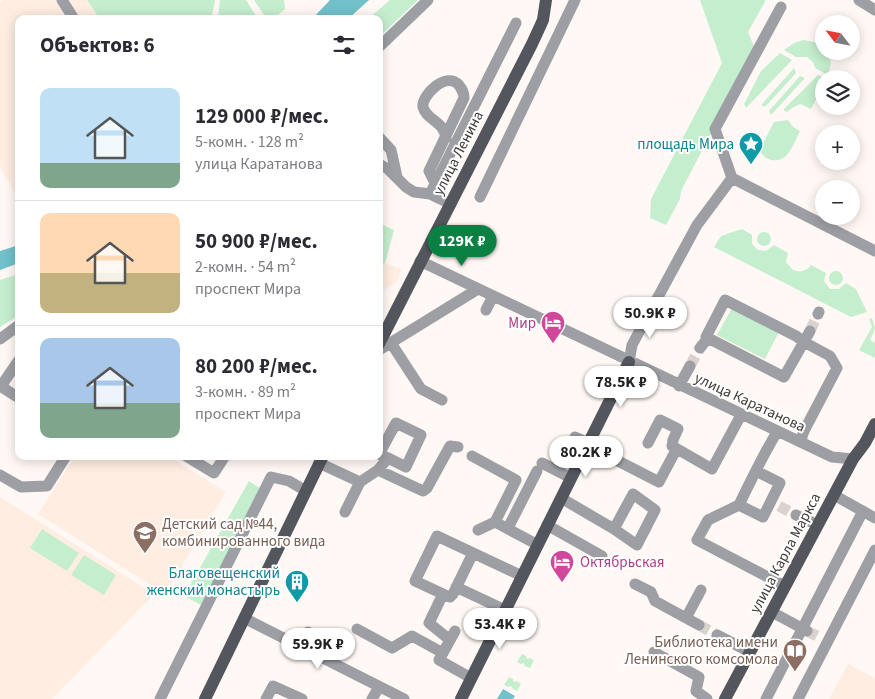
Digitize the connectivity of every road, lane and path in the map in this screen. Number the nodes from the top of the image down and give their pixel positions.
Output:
1 (62, 0) edge
2 (428, 0) edge
3 (546, 0) edge
4 (575, 0) edge
5 (859, 0) edge
6 (781, 7) dead end
7 (875, 10) edge
8 (71, 15) edge
9 (516, 22) dead end
10 (383, 43) edge
11 (497, 112) junction
12 (516, 122) junction
13 (446, 138) junction
14 (383, 141) edge
15 (383, 166) edge
16 (397, 178) junction
17 (732, 178) junction
18 (432, 188) junction
19 (480, 197) dead end
20 (451, 204) junction
21 (875, 251) edge
22 (420, 261) junction
23 (478, 289) junction
24 (493, 296) junction
25 (486, 310) dead end
26 (15, 328) edge
27 (810, 331) tunnel mouth
28 (708, 338) junction
29 (0, 339) edge
30 (804, 342) junction
31 (385, 343) edge
32 (700, 348) tunnel mouth
33 (629, 362) junction
34 (15, 365) edge
35 (690, 366) tunnel mouth
36 (0, 386) edge
37 (680, 386) junction
38 (15, 395) edge
39 (442, 400) dead end
40 (741, 415) junction
41 (875, 424) edge
42 (777, 432) junction
43 (575, 437) dead end
44 (800, 442) junction
45 (648, 443) dead end
46 (588, 444) junction
47 (675, 445) junction
48 (870, 445) edge
49 (458, 447) dead end
50 (472, 456) dead end
51 (388, 458) dead end
52 (853, 459) junction
53 (63, 460) edge
54 (191, 460) edge
55 (223, 460) edge
56 (321, 460) edge
57 (323, 460) edge
58 (378, 470) junction
59 (756, 471) junction
60 (0, 474) edge
61 (571, 478) junction
62 (360, 482) junction
63 (306, 490) junction
64 (834, 495) junction
65 (560, 498) junction
66 (739, 505) junction
67 (863, 511) junction
68 (345, 512) dead end
69 (796, 515) tunnel mouth
70 (875, 518) edge
71 (495, 522) junction
72 (818, 525) junction
73 (547, 526) junction
74 (508, 528) junction
75 (614, 529) dead end
76 (478, 530) dead end
77 (538, 545) junction
78 (875, 550) edge
79 (473, 552) junction
80 (602, 556) dead end
81 (522, 576) junction
82 (635, 584) dead end
83 (785, 586) junction
84 (456, 587) junction
85 (701, 590) dead end
86 (443, 594) junction
87 (505, 610) junction
88 (772, 612) junction
89 (244, 618) junction
90 (686, 618) junction
91 (699, 625) tunnel mouth
92 (357, 630) dead end
93 (805, 630) junction
94 (308, 632) dead end
95 (717, 635) tunnel mouth
96 (300, 646) junction
97 (654, 652) dead end
98 (750, 652) junction
99 (443, 653) junction
100 (471, 678) junction
101 (379, 686) junction
102 (728, 698) edge
103 (160, 699) edge
104 (205, 699) edge
105 (266, 699) edge
106 (302, 699) edge
107 (372, 699) edge
108 (404, 699) edge
109 (461, 699) edge
110 (707, 699) edge
111 (766, 699) edge
112 (798, 699) edge

1 - 8 street
2 - 10 street
3 - 11 main road, улица Ленина
4 - 12 street
5 - 7 street
6 - 17 street
9 - 18 street
11 - 12 street
11 - 20 main road, улица Ленина
12 - 19 street
13 - 13 street
13 - 18 street
14 - 16 street
15 - 16 street
16 - 18 street
17 - 21 street
17 - 33 street
18 - 20 street
20 - 22 main road, улица Ленина
22 - 23 street, улица Каратанова
22 - 31 main road, улица Ленина
23 - 24 street, улица Каратанова
23 - 31 street
24 - 25 street
24 - 33 street, улица Каратанова
26 - 29 street
27 - 30 street
28 - 30 street
28 - 30 street
28 - 32 street
30 - 44 street
31 - 39 street
33 - 37 street, улица Каратанова
33 - 46 main road
34 - 36 street
35 - 37 street
36 - 38 street
37 - 40 street, улица Каратанова
40 - 42 street, улица Каратанова
40 - 47 street
41 - 48 main road, улица Карла Маркса
42 - 44 street, улица Каратанова
42 - 59 street
43 - 46 street
44 - 52 street, улица Каратанова
45 - 47 street
46 - 47 street
46 - 61 main road
48 - 52 main road, улица Карла Маркса
49 - 58 street
50 - 71 street
51 - 58 street
52 - 64 main road, улица Карла Маркса
53 - 60 street
54 - 55 street
56 - 63 main road
57 - 62 street
58 - 62 street
59 - 66 street
59 - 66 street
61 - 65 main road
61 - 74 street
62 - 68 street
63 - 89 main road
63 - 103 street
64 - 67 street
64 - 72 main road, улица Карла Маркса
65 - 73 main road
65 - 75 street
66 - 83 street
67 - 70 street
67 - 93 street
69 - 72 street
71 - 74 street
71 - 76 street
72 - 83 main road, улица Карла Маркса
73 - 77 main road
73 - 80 street
74 - 77 street
77 - 81 main road
78 - 112 street
79 - 81 street
79 - 84 street
79 - 86 street
81 - 87 main road
82 - 90 street
83 - 88 main road, улица Карла Маркса
84 - 86 street
84 - 87 street
85 - 90 street
86 - 99 street
87 - 100 main road
88 - 93 street
88 - 98 main road, улица Карла Маркса
89 - 96 street
89 - 104 main road
90 - 91 street
92 - 99 street
93 - 111 street
94 - 96 street
95 - 98 street
96 - 101 street
97 - 110 street
98 - 102 main road, улица Карла Маркса
99 - 100 street
100 - 109 main road
101 - 107 street
101 - 108 street
105 - 106 street

